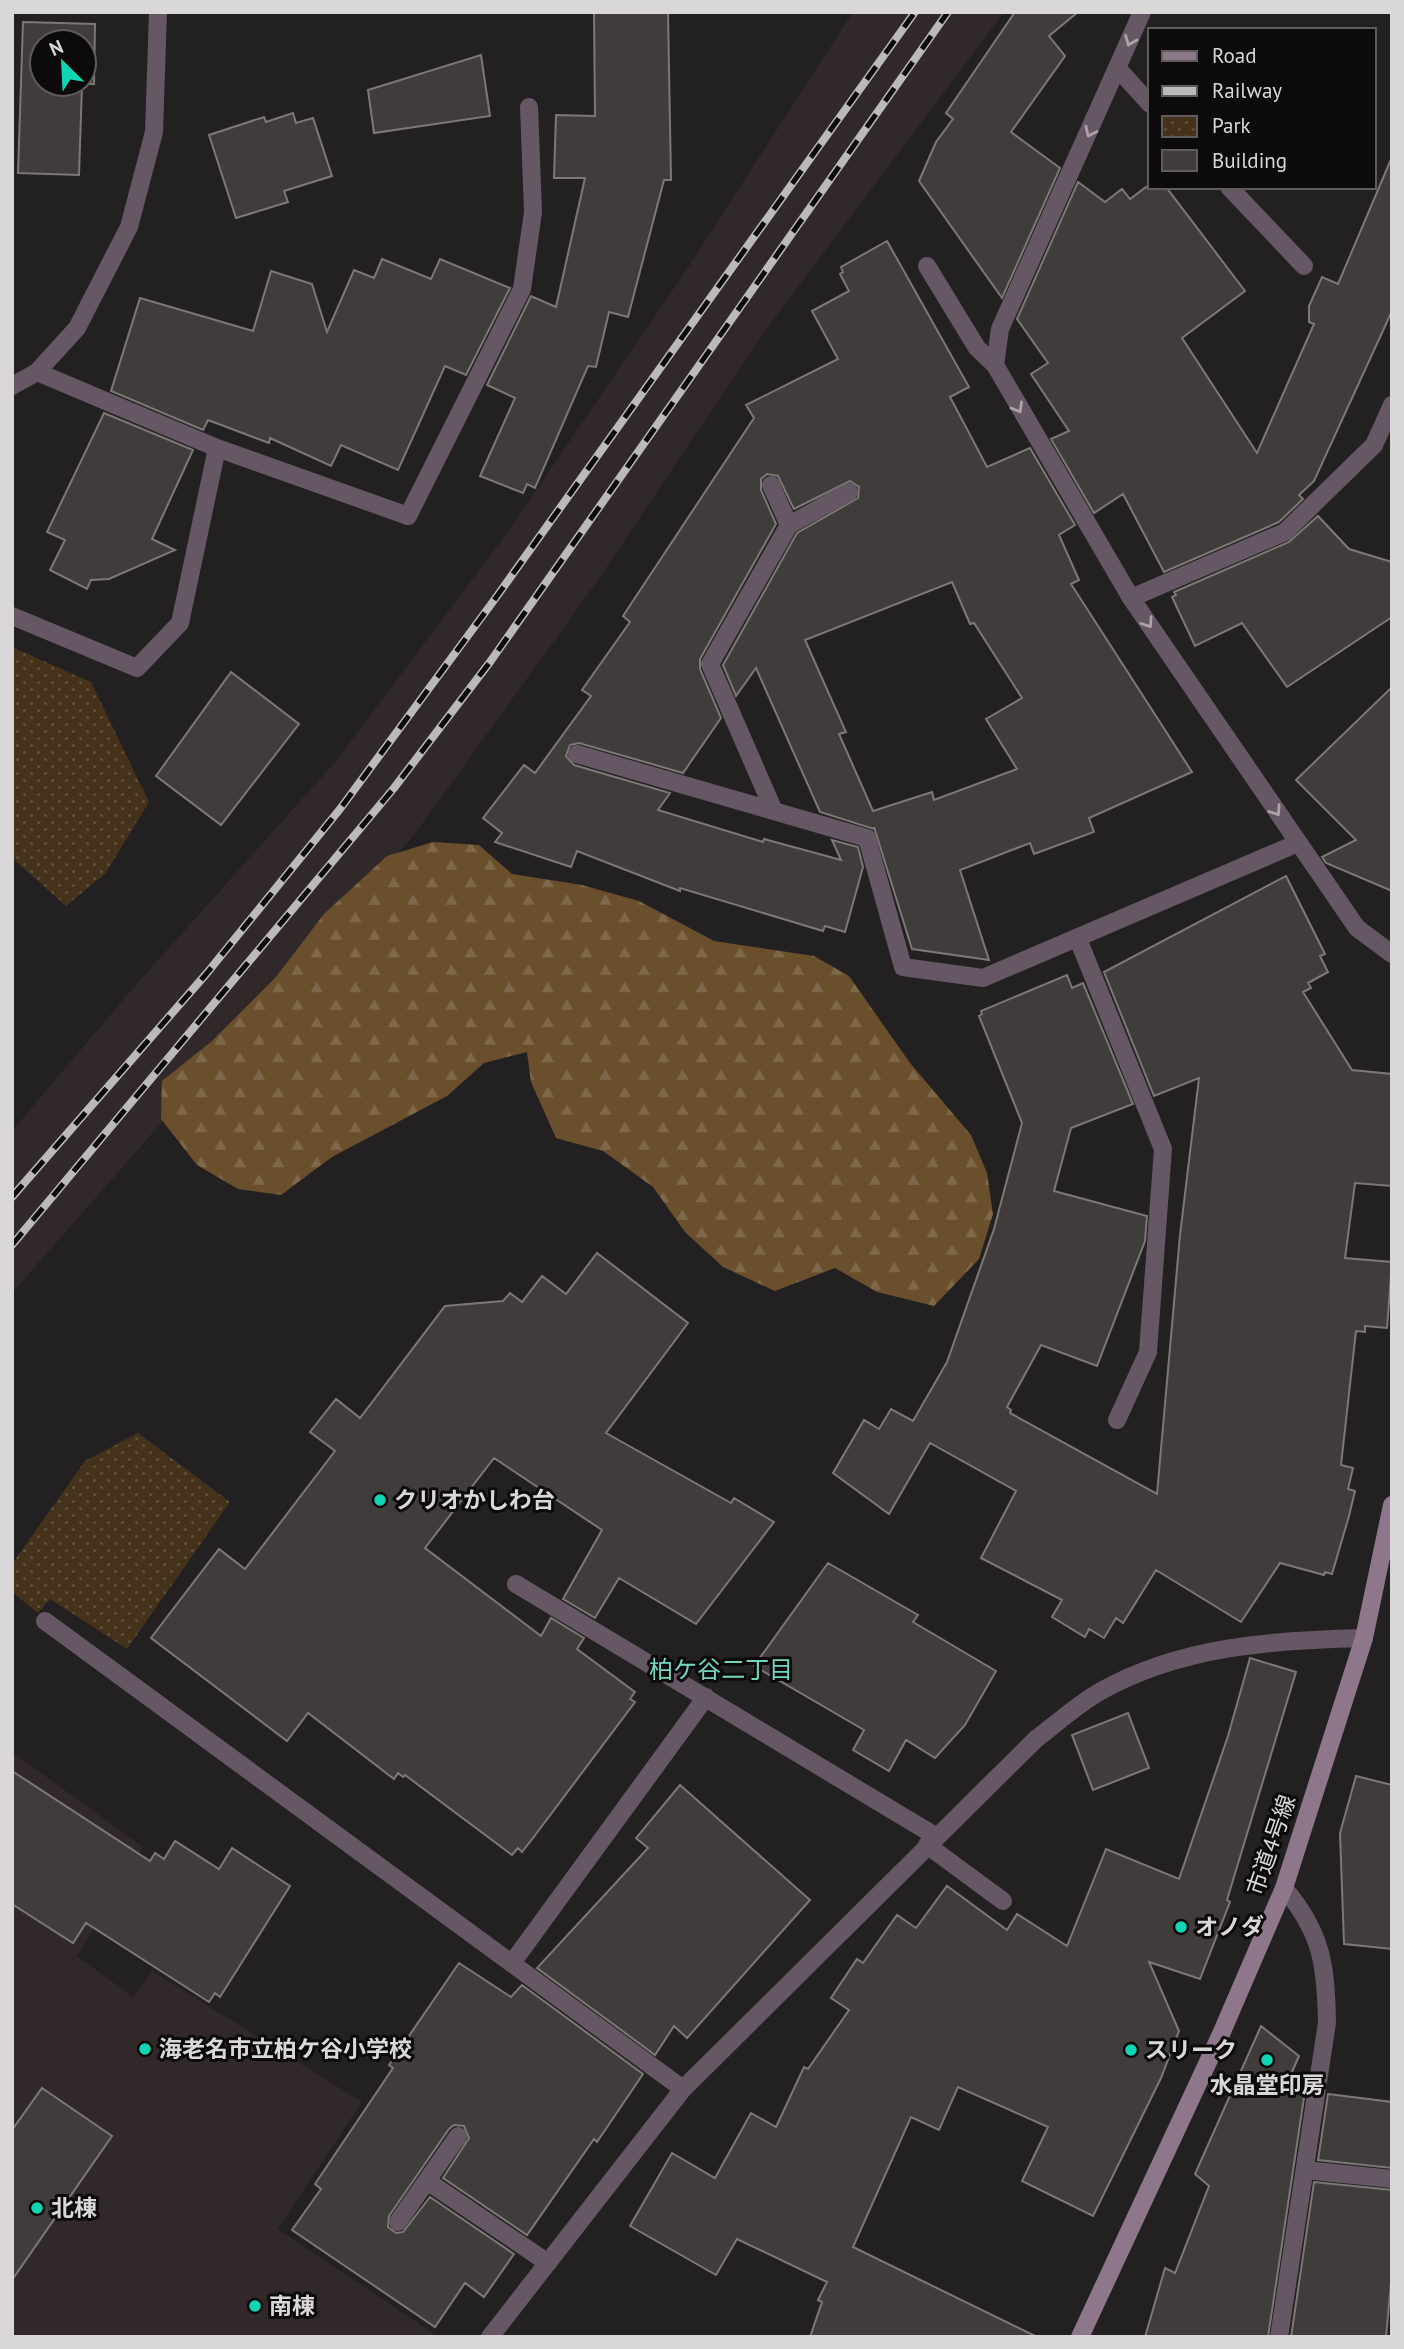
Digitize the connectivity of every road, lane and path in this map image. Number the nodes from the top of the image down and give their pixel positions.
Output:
1 (158, 12) edge
2 (1142, 12) edge
3 (1119, 70) junction
4 (1148, 102) edge
5 (529, 107) dead end
6 (1231, 189) edge
7 (927, 266) dead end
8 (1304, 266) dead end
9 (995, 365) junction
10 (37, 372) junction
11 (12, 386) edge
12 (1392, 405) edge
13 (217, 448) junction
14 (771, 485) dead end
15 (849, 492) dead end
16 (789, 525) junction
17 (1131, 598) junction
18 (12, 616) edge
19 (577, 754) dead end
20 (774, 811) junction
21 (1298, 843) junction
22 (1078, 939) junction
23 (1392, 954) edge
24 (1117, 1420) dead end
25 (1392, 1505) edge
26 (516, 1584) dead end
27 (45, 1621) dead end
28 (1364, 1638) junction
29 (706, 1697) junction
30 (932, 1841) junction
31 (1284, 1888) junction
32 (1003, 1901) dead end
33 (512, 1963) junction
34 (683, 2089) junction
35 (458, 2136) dead end
36 (1305, 2170) junction
37 (1392, 2179) edge
38 (427, 2181) junction
39 (398, 2222) dead end
40 (548, 2263) junction
41 (490, 2337) edge
42 (1080, 2337) edge
43 (1279, 2337) edge

1 - 10 street
2 -> 3 street
3 - 4 street
3 -> 9 street
5 - 13 street
6 - 8 street
7 - 9 street
9 -> 17 street
10 - 11 street
10 - 13 street
12 - 17 street
13 - 18 street
14 - 16 street
15 - 16 street
16 - 20 street
17 -> 21 street
19 - 20 street
20 - 22 street
21 - 22 street
21 - 23 street
22 - 24 street
25 - 28 street, 市道4号線
26 - 29 street
27 - 33 street
28 - 30 street
28 - 31 street, 市道4号線
29 - 30 street
29 - 33 street
30 - 32 street
30 - 34 street
31 - 36 street
31 - 42 street, 市道4号線
33 - 34 street
34 - 40 street
35 - 38 street
36 - 37 street
36 - 43 street
38 - 39 street
38 - 40 street
40 - 41 street

